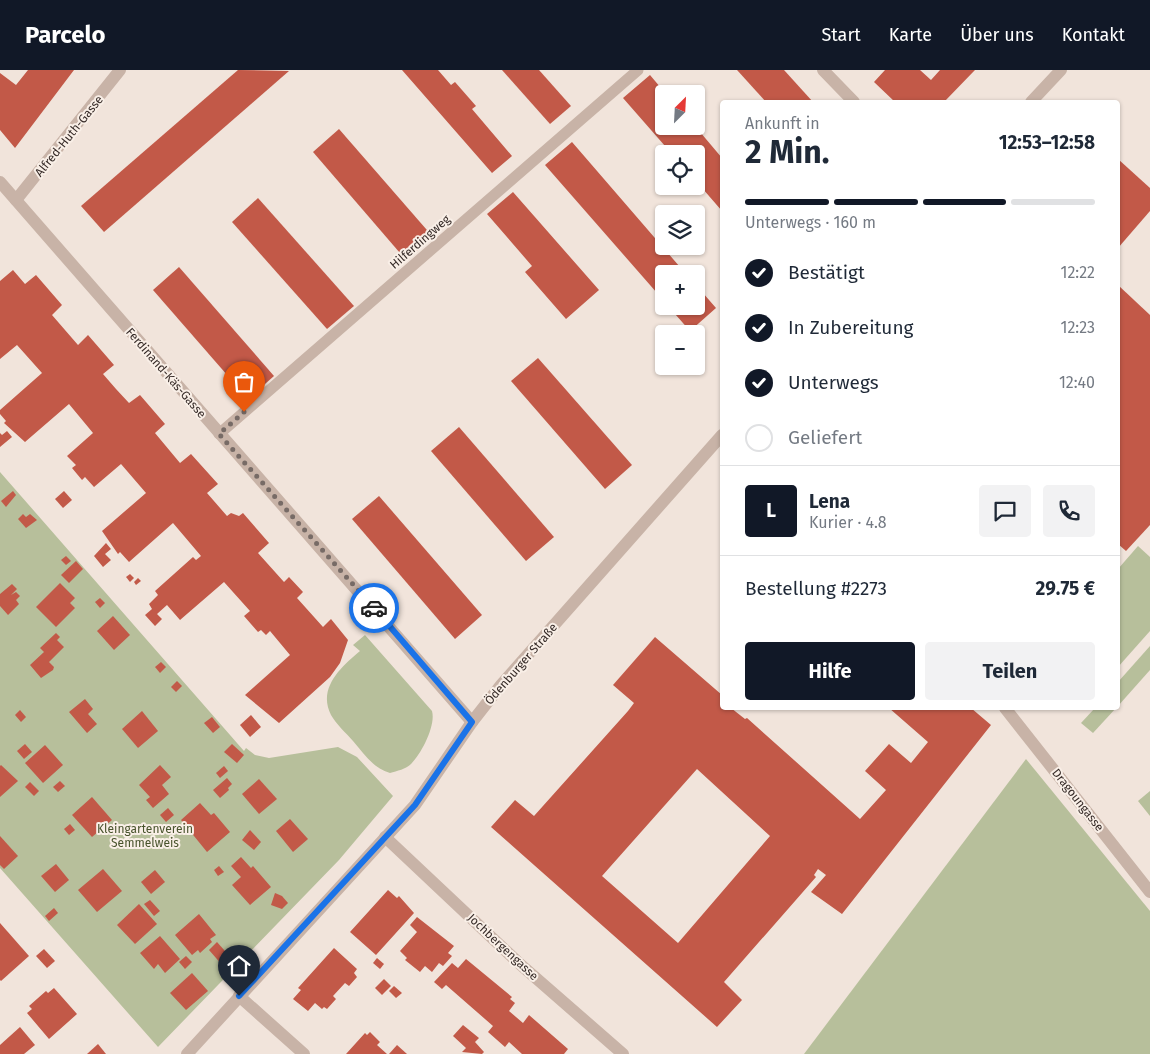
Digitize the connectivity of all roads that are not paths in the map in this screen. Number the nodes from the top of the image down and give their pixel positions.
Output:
1 (120, 70) edge
2 (638, 70) edge
3 (823, 70) edge
4 (1061, 70) edge
5 (852, 100) edge
6 (1033, 100) edge
7 (0, 182) edge
8 (16, 200) junction
9 (219, 434) junction
10 (720, 437) edge
11 (1007, 710) edge
12 (472, 722) junction
13 (385, 838) junction
14 (1150, 892) edge
15 (239, 996) junction
16 (187, 1054) edge
17 (304, 1054) edge
18 (623, 1054) edge

1 - 8 street, Alfred-Huth-Gasse
2 - 9 lane, Hilferdingweg
3 - 5 street
4 - 6 street
7 - 8 street, Ferdinand-Käs-Gasse
8 - 9 street, Ferdinand-Käs-Gasse
9 - 12 street, Ferdinand-Käs-Gasse
10 - 12 street, Ödenburger Straße
11 - 14 street, Dragoungasse
12 - 13 street, Ödenburger Straße
13 - 15 street, Ödenburger Straße
13 - 18 street, Jochbergengasse
15 - 16 street, Ödenburger Straße
15 - 17 street

